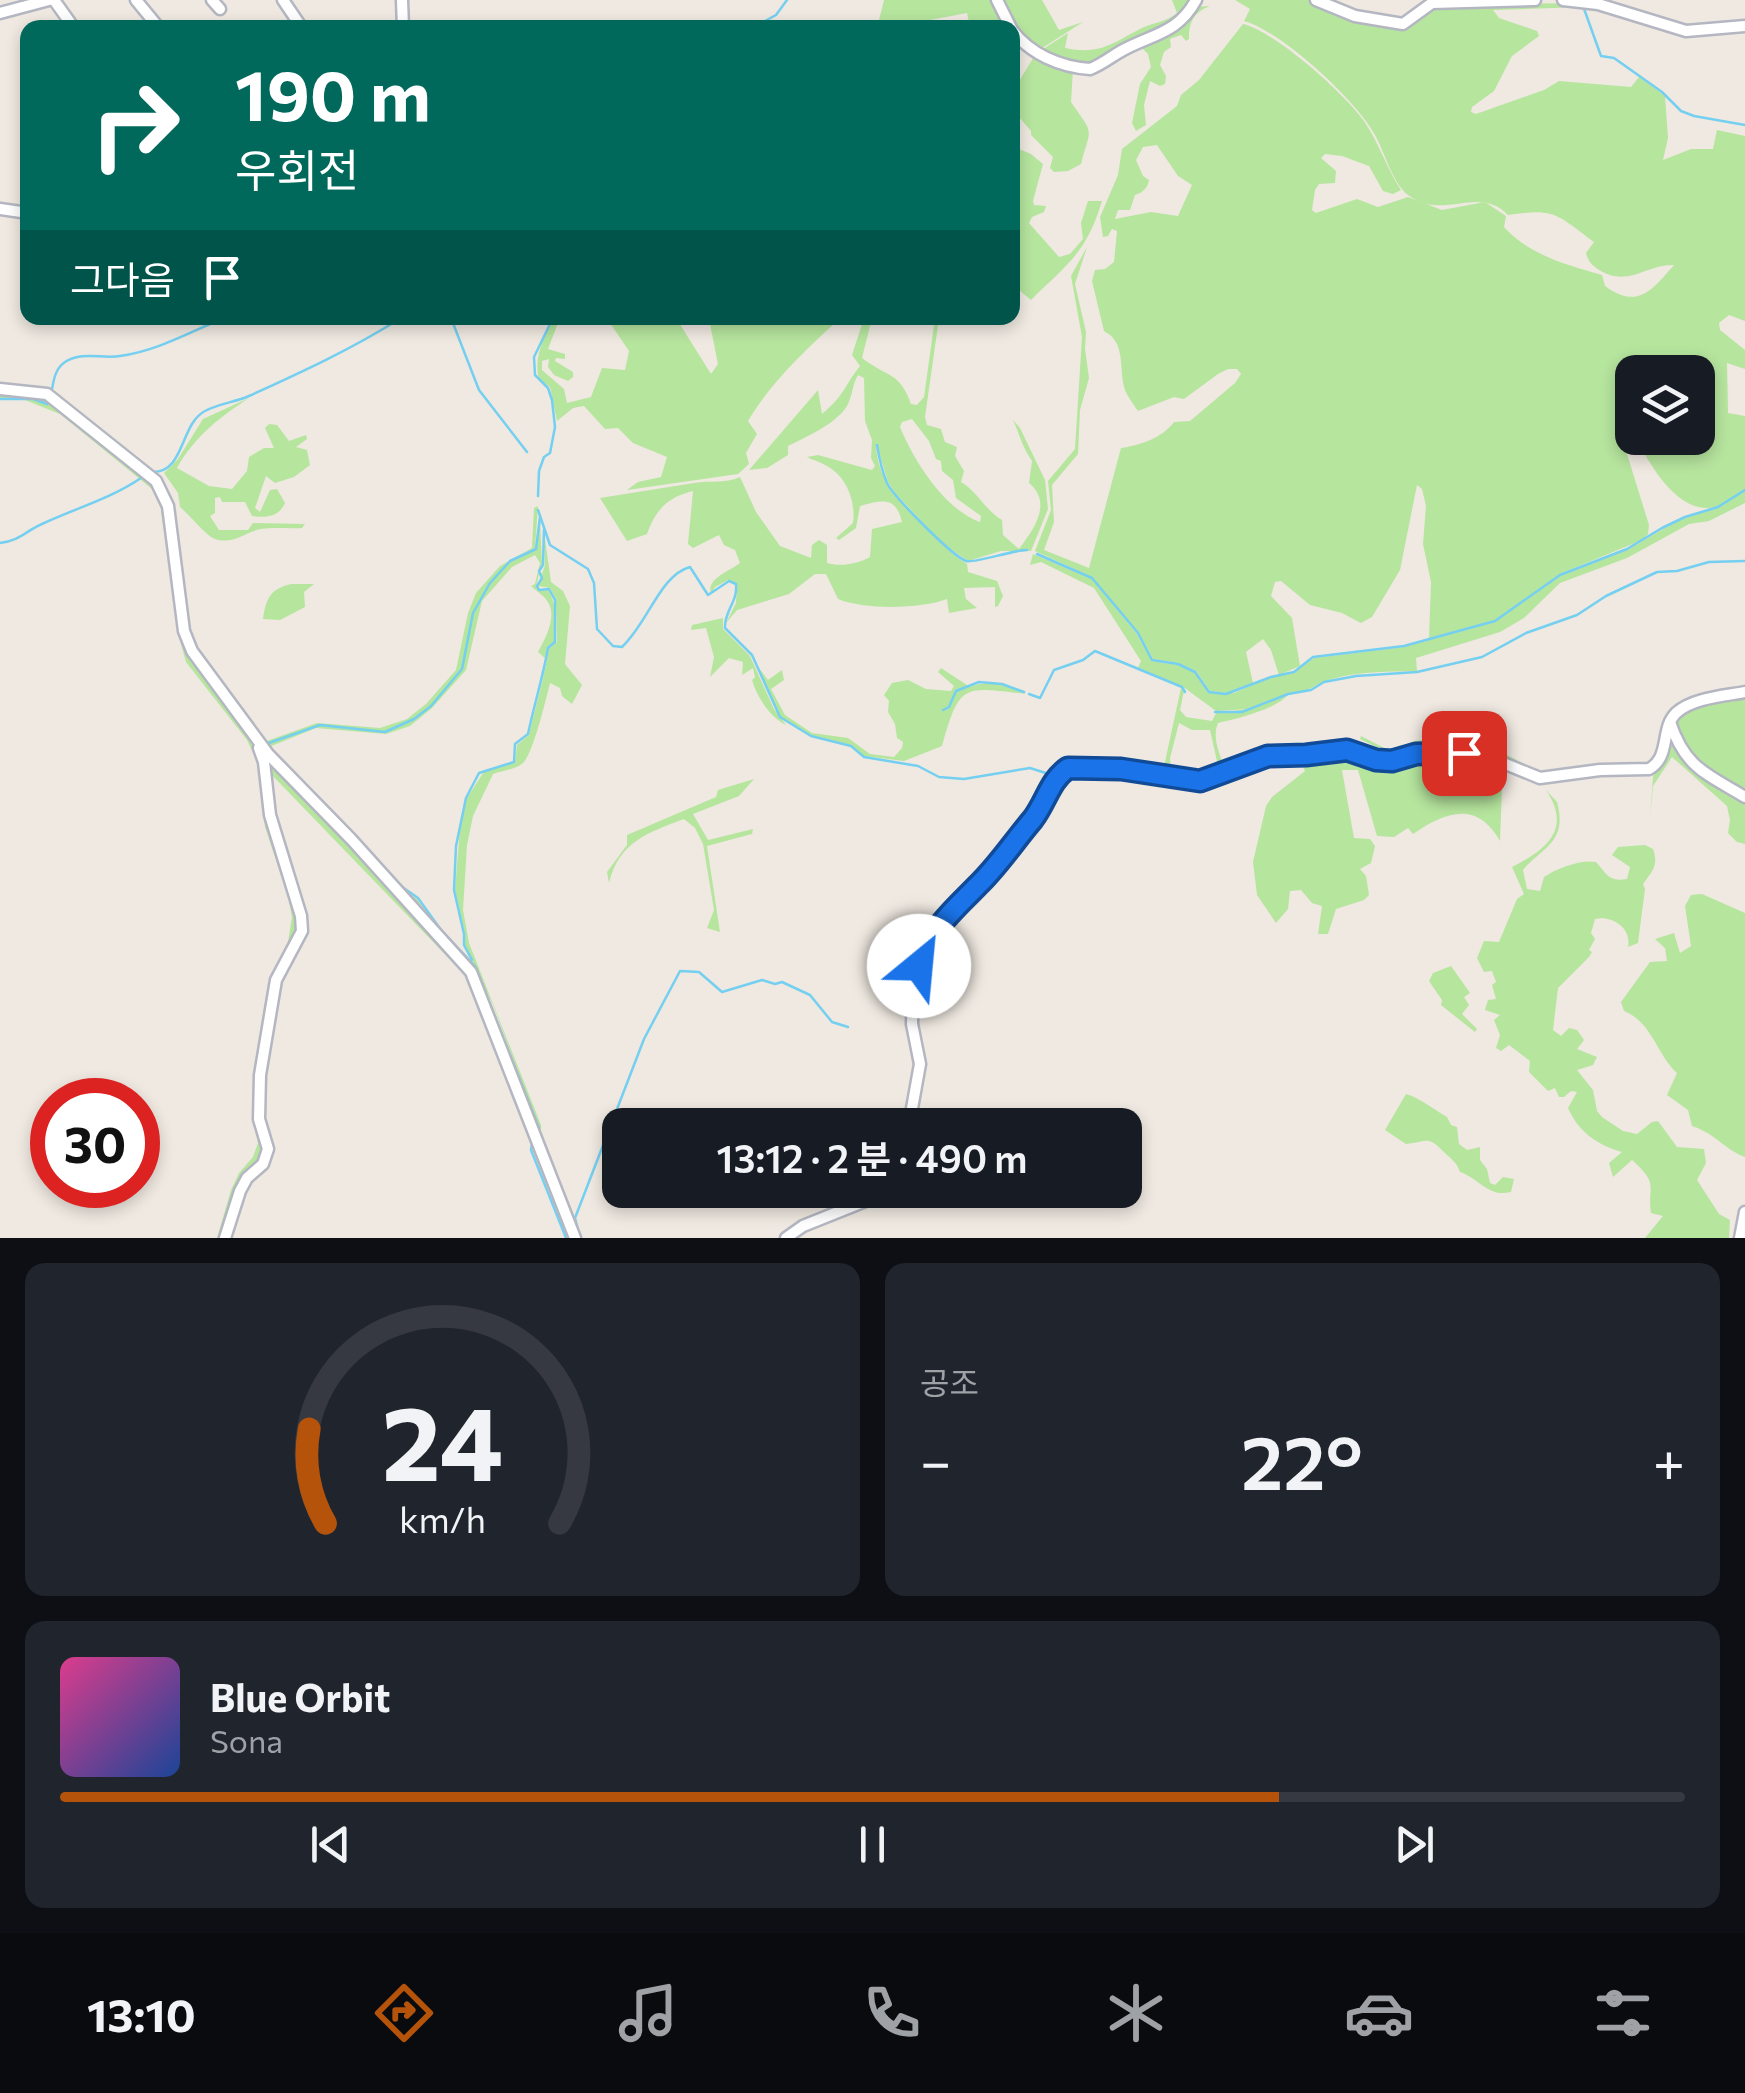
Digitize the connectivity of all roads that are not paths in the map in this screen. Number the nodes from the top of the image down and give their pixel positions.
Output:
1 (51, 0) edge
2 (136, 0) edge
3 (1196, 0) edge
4 (1316, 0) edge
5 (1535, 0) edge
6 (1563, 0) edge
7 (0, 13) edge
8 (67, 20) edge
9 (152, 20) edge
10 (1745, 26) edge
11 (1020, 39) edge
12 (0, 389) edge
13 (1745, 692) edge
14 (1670, 722) junction
15 (252, 734) junction
16 (1745, 797) edge
17 (912, 1108) edge
18 (848, 1208) edge
19 (1745, 1212) edge
20 (225, 1238) edge
21 (575, 1238) edge
22 (786, 1238) edge
23 (1740, 1238) edge

1 - 7 street
1 - 8 street
2 - 9 street
3 - 11 street
4 - 5 street
6 - 10 street
12 - 15 street
13 - 14 street
14 - 16 street
14 - 17 street
15 - 20 street
15 - 21 street
18 - 22 street
19 - 23 street

